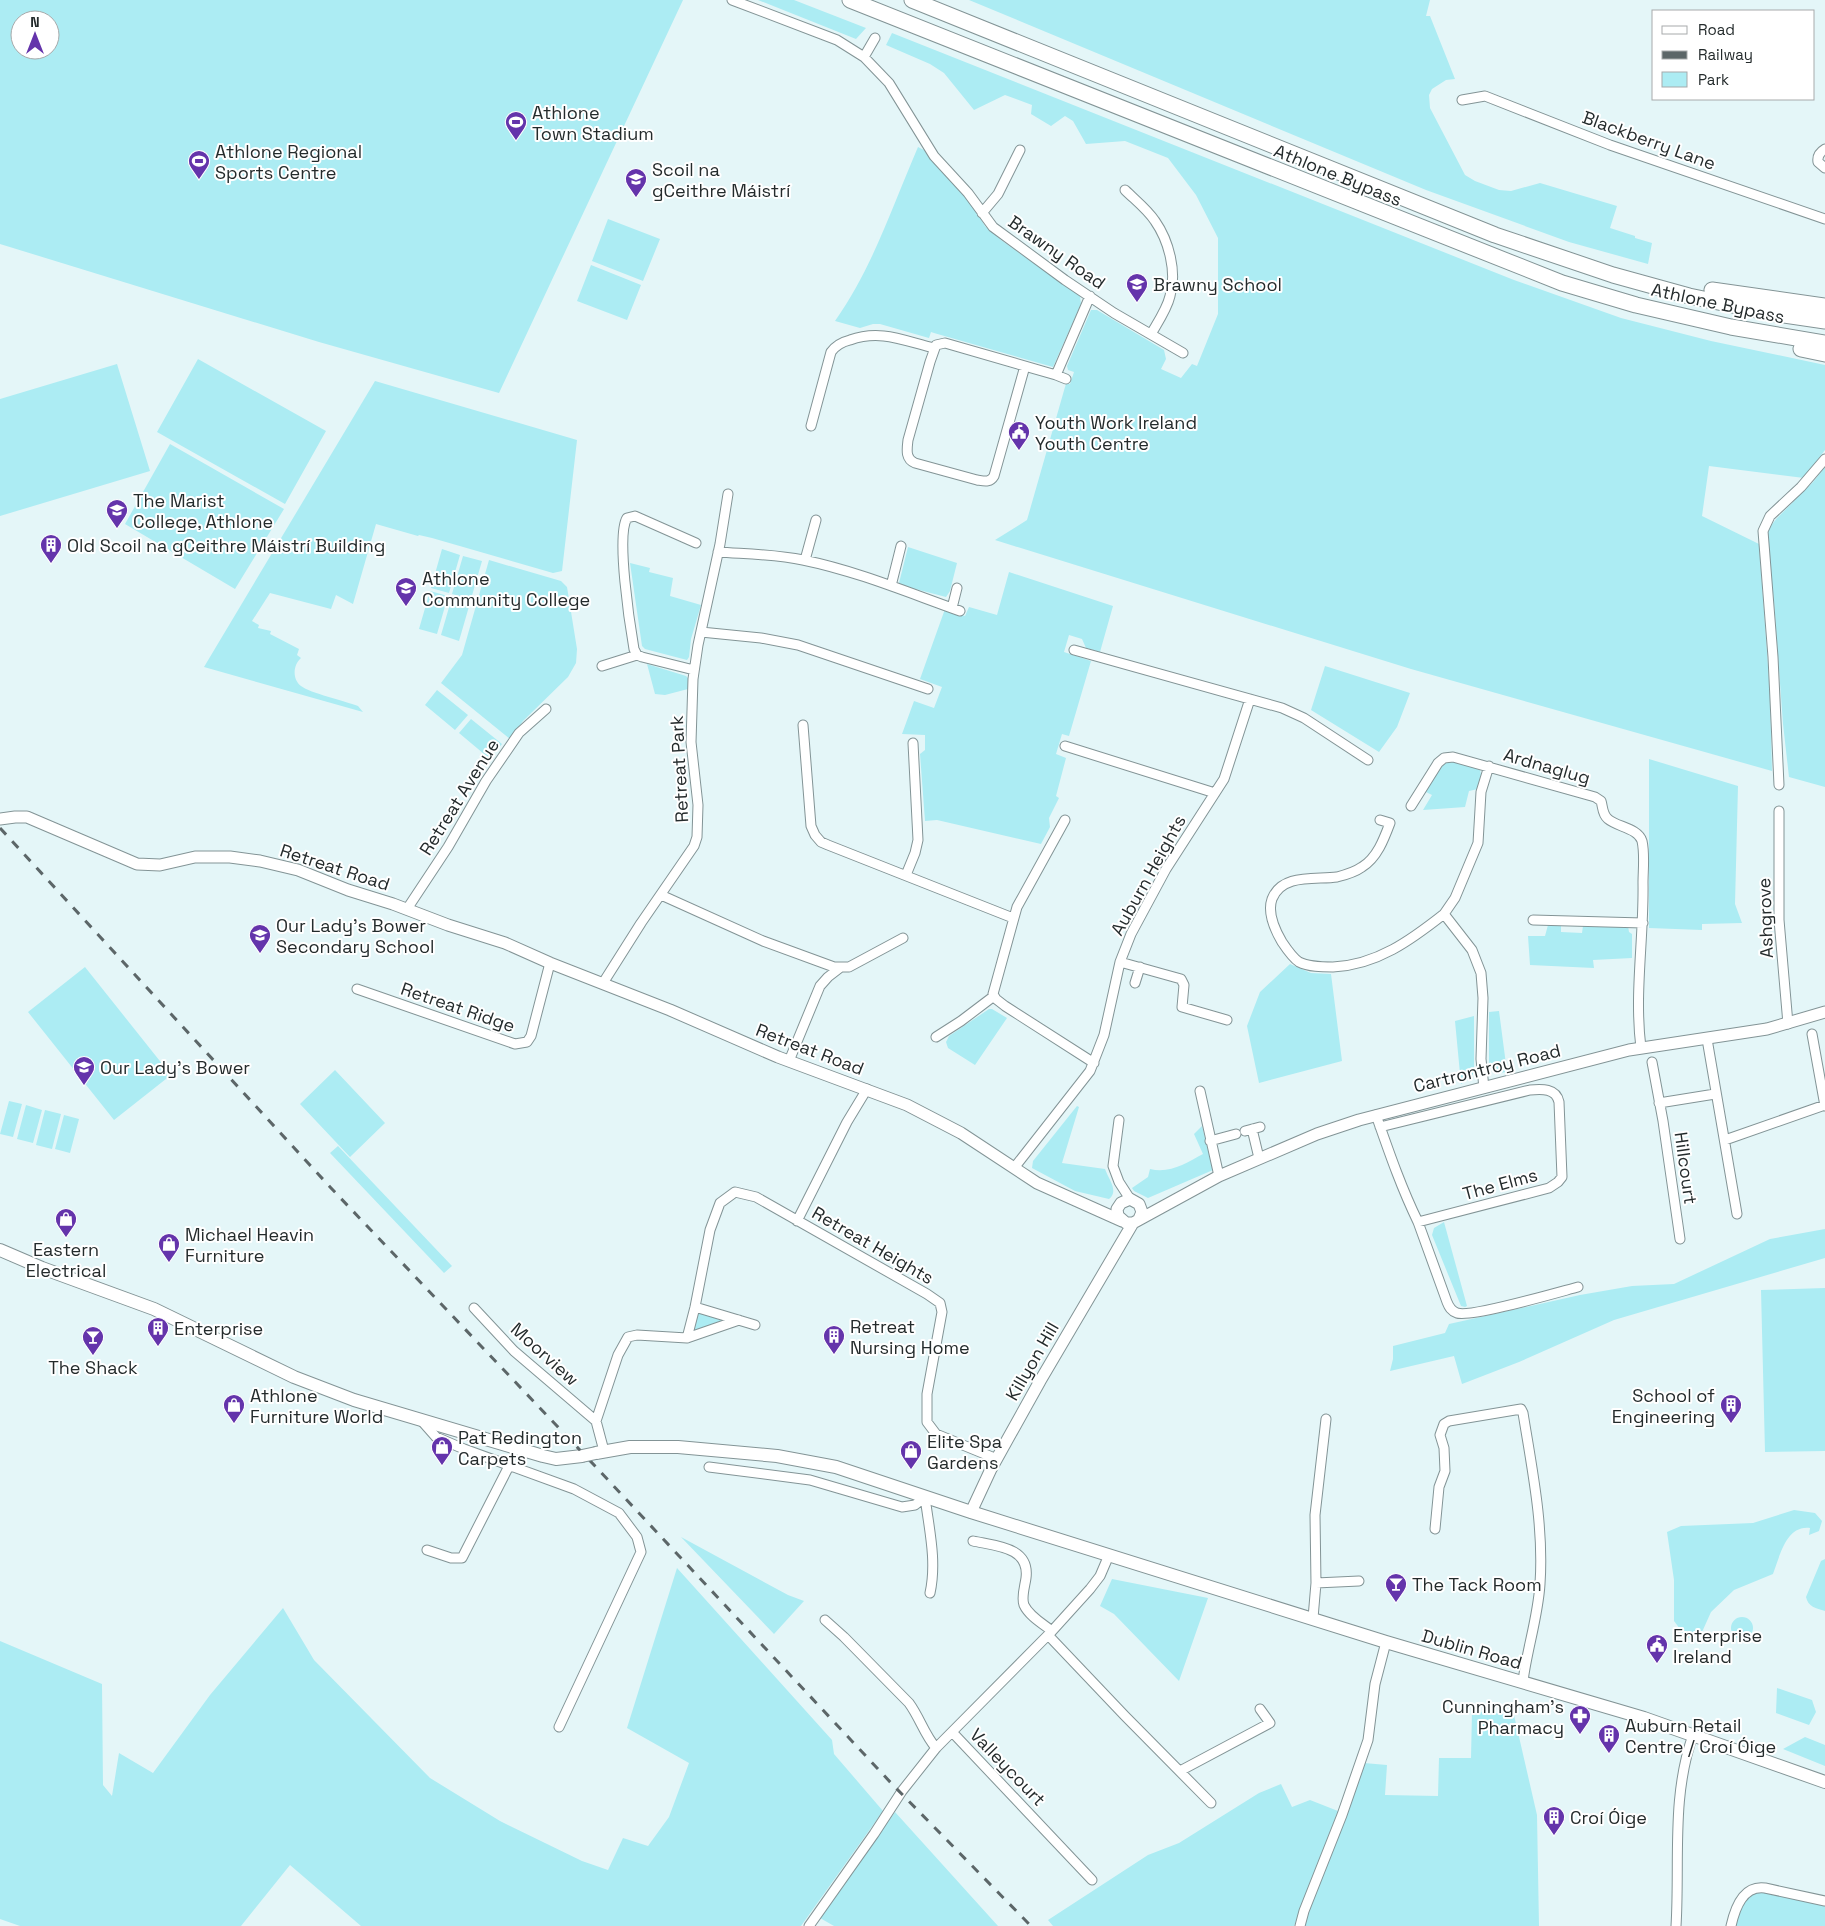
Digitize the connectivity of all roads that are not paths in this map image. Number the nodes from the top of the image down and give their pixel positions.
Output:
1 (732, 0) edge
2 (850, 0) edge
3 (912, 0) edge
4 (875, 38) dead end
5 (864, 57) junction
6 (1462, 100) dead end
7 (1825, 148) edge
8 (1020, 150) dead end
9 (1825, 168) edge
10 (1125, 190) dead end
11 (982, 213) junction
12 (1825, 219) edge
13 (1495, 235) junction
14 (1090, 296) junction
15 (1636, 305) junction
16 (1825, 306) edge
17 (1825, 322) edge
18 (1151, 334) junction
19 (1825, 343) edge
20 (934, 348) junction
21 (1183, 353) dead end
22 (1825, 354) edge
23 (1026, 366) junction
24 (1056, 375) junction
25 (1066, 379) dead end
26 (810, 426) dead end
27 (1825, 458) edge
28 (728, 494) dead end
29 (816, 520) dead end
30 (696, 543) dead end
31 (901, 546) dead end
32 (718, 552) junction
33 (805, 560) junction
34 (891, 586) junction
35 (958, 588) dead end
36 (701, 632) junction
37 (1074, 650) dead end
38 (637, 655) junction
39 (602, 666) dead end
40 (694, 670) junction
41 (928, 689) dead end
42 (1250, 699) junction
43 (546, 709) dead end
44 (803, 725) dead end
45 (913, 742) dead end
46 (1066, 746) dead end
47 (1368, 760) dead end
48 (1489, 766) junction
49 (1779, 785) dead end
50 (1215, 793) junction
51 (1410, 806) dead end
52 (1779, 811) dead end
53 (5, 818) edge
54 (1064, 820) dead end
55 (1380, 820) dead end
56 (906, 875) junction
57 (661, 895) junction
58 (407, 909) junction
59 (1444, 914) junction
60 (1013, 918) junction
61 (1533, 920) dead end
62 (1642, 923) junction
63 (904, 938) dead end
64 (1120, 962) junction
65 (550, 963) junction
66 (841, 967) junction
67 (1140, 967) junction
68 (603, 983) junction
69 (1135, 983) dead end
70 (357, 989) dead end
71 (994, 996) junction
72 (1825, 1012) edge
73 (1226, 1020) dead end
74 (1788, 1024) junction
75 (1812, 1034) dead end
76 (936, 1037) dead end
77 (1707, 1039) junction
78 (1641, 1048) junction
79 (789, 1061) junction
80 (1652, 1062) dead end
81 (1094, 1063) junction
82 (1484, 1088) junction
83 (867, 1089) junction
84 (1200, 1091) dead end
85 (1715, 1094) junction
86 (1659, 1103) junction
87 (1825, 1106) edge
88 (1376, 1115) junction
89 (1119, 1120) dead end
90 (1380, 1128) junction
91 (1724, 1140) junction
92 (1210, 1141) junction
93 (1259, 1158) junction
94 (1014, 1168) junction
95 (1219, 1176) junction
96 (1171, 1201) junction
97 (1140, 1206) joint
98 (1737, 1214) dead end
99 (1127, 1216) junction
100 (797, 1220) junction
101 (1418, 1222) junction
102 (1680, 1239) dead end
103 (0, 1250) edge
104 (1578, 1287) dead end
105 (696, 1307) junction
106 (474, 1308) dead end
107 (739, 1320) junction
108 (755, 1325) dead end
109 (687, 1338) junction
110 (1326, 1419) dead end
111 (420, 1420) junction
112 (596, 1422) junction
113 (600, 1452) junction
114 (997, 1458) junction
115 (509, 1466) junction
116 (709, 1467) dead end
117 (925, 1496) junction
118 (971, 1512) junction
119 (1436, 1529) dead end
120 (973, 1541) dead end
121 (427, 1550) dead end
122 (1108, 1555) junction
123 (1360, 1580) dead end
124 (1316, 1583) junction
125 (930, 1593) dead end
126 (1313, 1618) junction
127 (825, 1620) dead end
128 (1050, 1633) junction
129 (1386, 1642) junction
130 (1523, 1681) junction
131 (1260, 1709) dead end
132 (559, 1727) dead end
133 (953, 1733) junction
134 (1693, 1734) junction
135 (936, 1748) junction
136 (1180, 1771) junction
137 (1825, 1782) edge
138 (1211, 1803) dead end
139 (1092, 1880) dead end
140 (1825, 1901) edge
141 (809, 1926) edge
142 (1300, 1926) edge
143 (1676, 1926) edge
144 (1731, 1926) edge

1 - 5 street, Brawny Road
2 - 15 highway, Athlone Bypass
3 - 13 highway, Athlone Bypass
4 - 5 street
5 - 11 street, Brawny Road
6 - 12 street, Blackberry Lane
7 - 9 street
8 - 11 street
10 - 18 street
11 - 14 street, Brawny Road
13 - 16 highway
13 - 17 highway, Athlone Bypass
14 - 18 street, Brawny Road
14 - 24 street
15 - 19 highway, Athlone Bypass
15 - 22 highway
18 - 21 street, Brawny Road
20 - 23 street
20 - 23 street
20 - 26 street
23 - 24 street
24 - 25 street
27 - 49 street
28 - 32 street, Retreat Park
29 - 33 street
30 - 38 street
31 - 34 street
32 - 33 street
32 - 36 street, Retreat Park
33 - 34 street
34 - 35 street
36 - 40 street, Retreat Park
36 - 41 street
37 - 42 street
38 - 39 street
38 - 40 street
40 - 57 street, Retreat Park
42 - 47 street
42 - 50 street, Auburn Heights
43 - 58 street, Retreat Avenue
44 - 56 street
45 - 56 street
46 - 50 street
48 - 51 street, Ardnaglug
48 - 59 street, Ardnaglug
48 - 62 street, Ardnaglug
50 - 64 street, Auburn Heights
52 - 74 street, Ashgrove
53 - 58 street, Retreat Road
54 - 60 street
55 - 59 street
56 - 60 street
57 - 66 street
57 - 68 street, Retreat Park
58 - 65 street, Retreat Road
59 - 82 street
60 - 71 street
61 - 62 street
62 - 78 street, Ardnaglug
63 - 66 street
64 - 67 street
64 - 81 street, Auburn Heights
65 - 68 street, Retreat Road
65 - 70 street, Retreat Ridge
66 - 79 street
67 - 69 street
67 - 73 street
68 - 79 street, Retreat Road
71 - 76 street
71 - 81 street
72 - 74 street, Cartrontroy Road
74 - 77 street, Cartrontroy Road
75 - 87 street
77 - 78 street, Cartrontroy Road
77 - 85 street
78 - 82 street, Cartrontroy Road
79 - 83 street, Retreat Road
80 - 86 street, Hillcourt
81 - 94 street, Auburn Heights
82 - 88 street, Cartrontroy Road
83 - 94 street, Retreat Road
83 - 100 street, Retreat Heights
84 - 92 street
85 - 86 street
85 - 91 street
86 - 102 street, Hillcourt
87 - 91 street
88 - 90 street
88 - 93 street, Cartrontroy Road
89 - 99 street
90 - 101 street
90 - 101 street, The Elms
91 - 98 street
92 - 93 street
92 - 95 street
93 - 95 street, Cartrontroy Road
94 - 99 street, Retreat Road
95 - 96 street, Cartrontroy Road
96 - 97 street, Cartrontroy Road
96 - 99 street, Cartrontroy Road
97 - 99 street, Retreat Road
99 - 114 street, Killyon Hill
100 - 105 street, Retreat Heights
100 - 114 street, Retreat Heights
101 - 104 street
103 - 111 main road, Dublin Road
105 - 107 street
105 - 109 street, Retreat Heights
106 - 112 street, Moorview
107 - 108 street
107 - 109 street
109 - 112 street
110 - 124 street
111 - 113 main road, Dublin Road, bridge
111 - 115 street
112 - 113 street
113 - 117 main road, Dublin Road
114 - 118 street, Killyon Hill
115 - 121 street
115 - 132 street
116 - 117 street
117 - 118 main road, Dublin Road
117 - 125 street
118 - 122 main road, Dublin Road
119 - 130 street
120 - 128 street
122 - 126 main road, Dublin Road
122 - 128 street, Valleycourt
123 - 124 street
124 - 126 street
126 - 129 main road, Dublin Road
127 - 135 street
128 - 133 street, Valleycourt
128 - 136 street
129 - 130 main road, Dublin Road
129 - 142 street
130 - 134 main road, Dublin Road
131 - 136 street
133 - 135 street
133 - 139 street, Valleycourt
134 - 137 main road, Dublin Road
134 - 143 street
135 - 141 street
136 - 138 street
140 - 144 street

